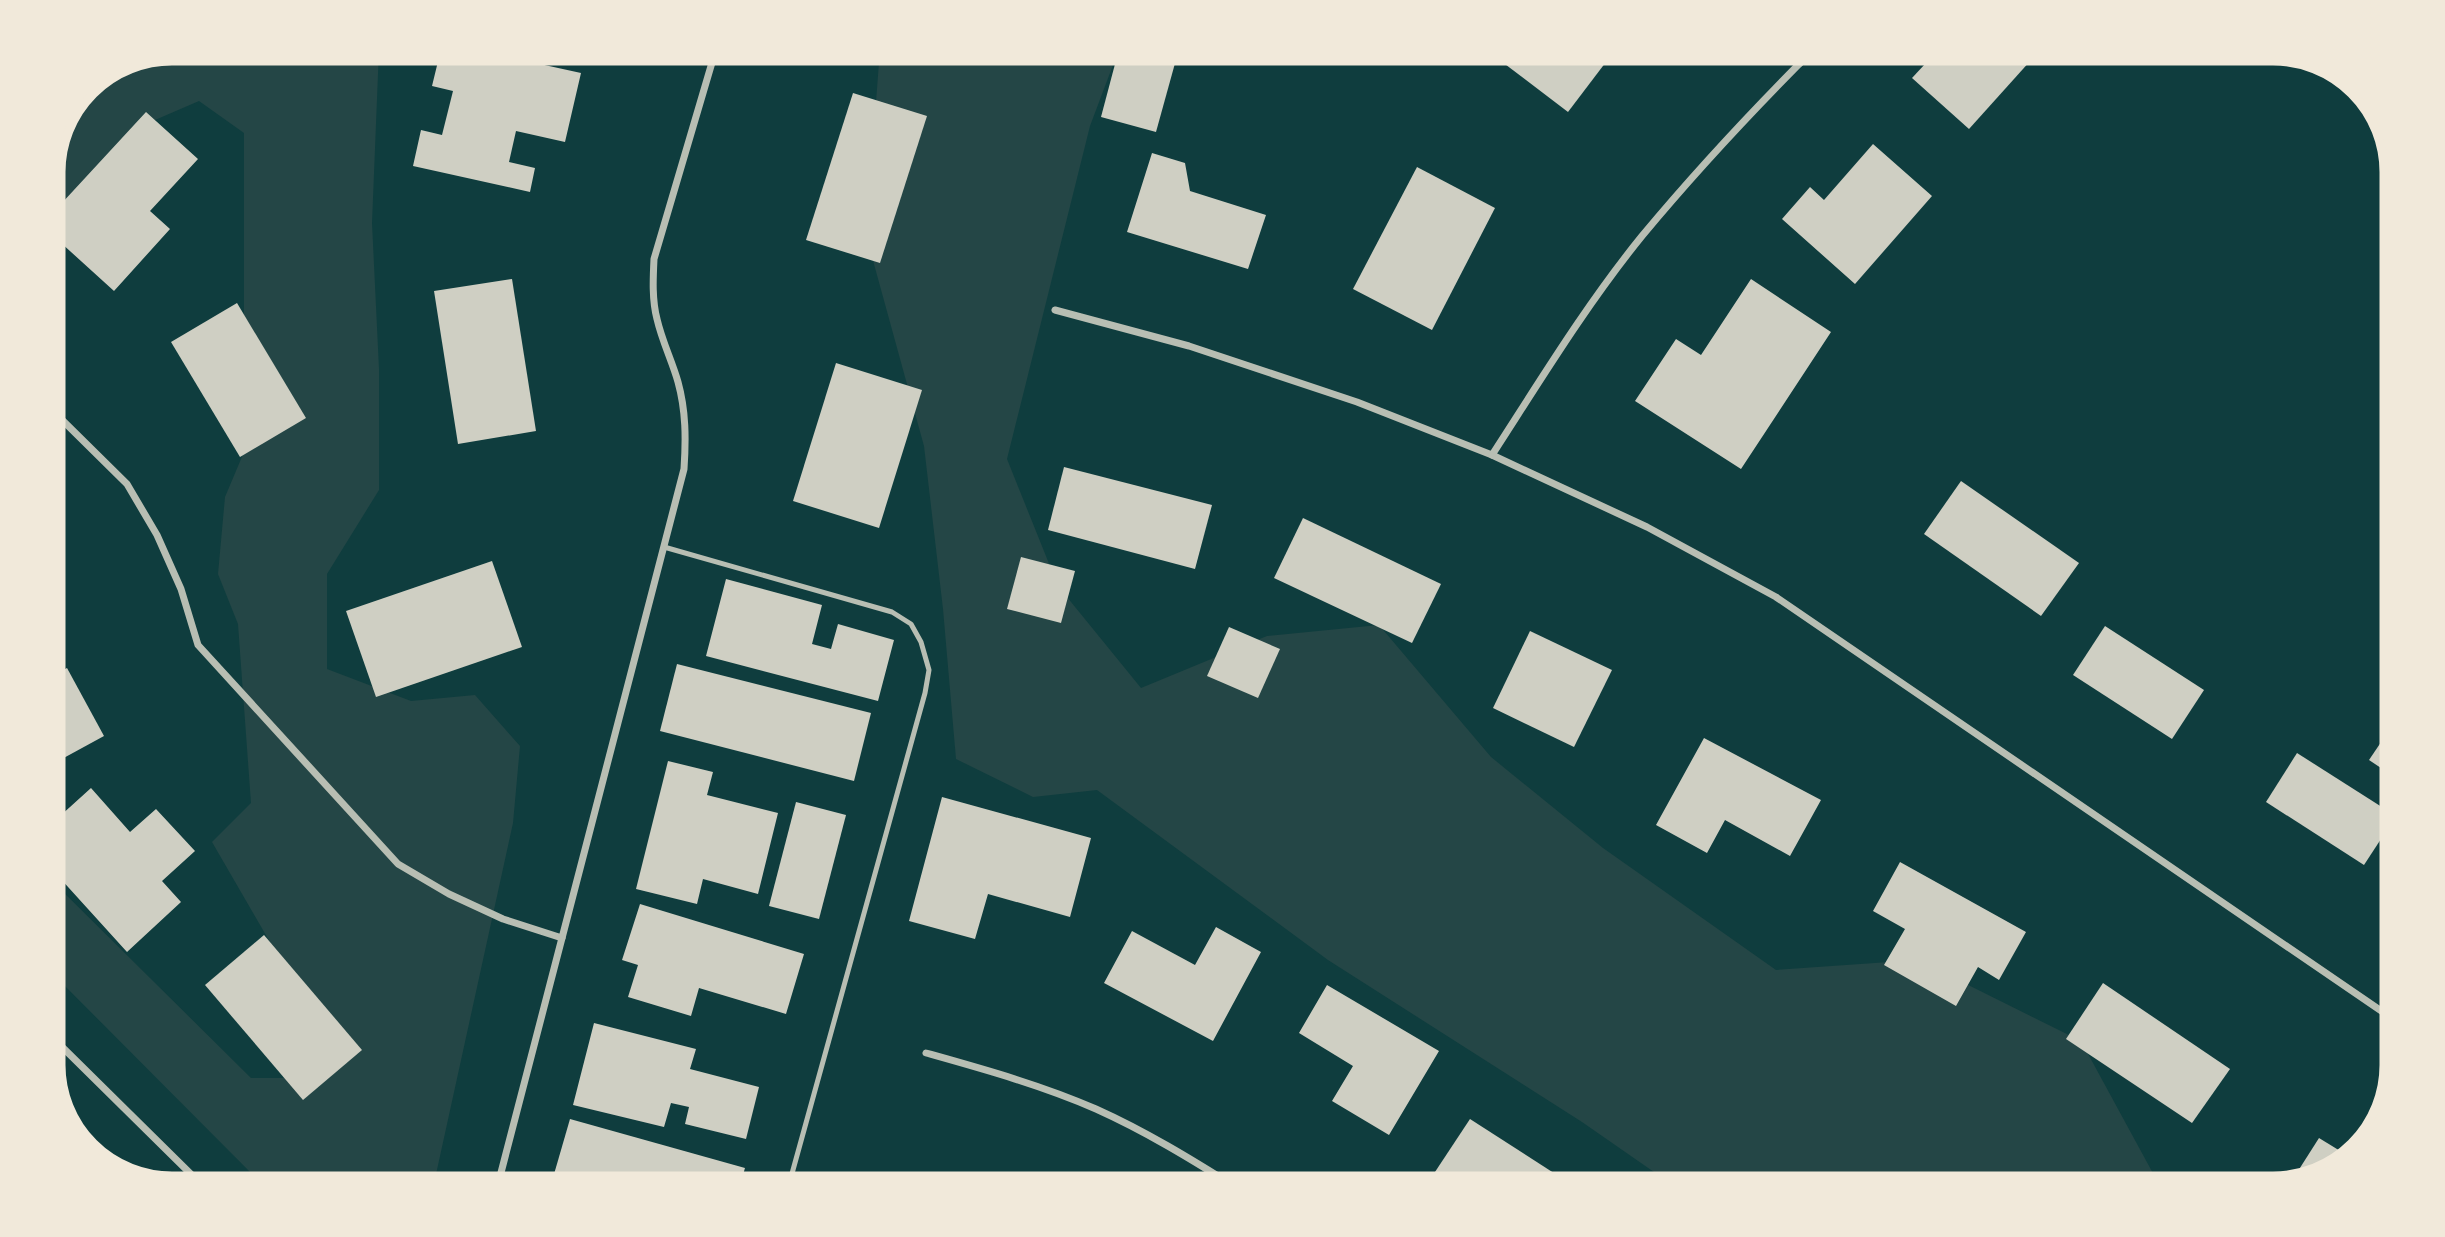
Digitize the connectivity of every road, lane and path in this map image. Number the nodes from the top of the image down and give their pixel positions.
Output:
1 (712, 61) edge
2 (1800, 63) edge
3 (1055, 310) dead end
4 (61, 419) edge
5 (1492, 455) junction
6 (664, 547) junction
7 (562, 938) junction
8 (2384, 1013) edge
9 (61, 1046) edge
10 (926, 1053) dead end
11 (193, 1176) edge
12 (500, 1176) edge
13 (791, 1176) edge
14 (1218, 1176) edge

1 - 6 street
2 - 5 street
3 - 5 street
4 - 7 street
5 - 8 street
6 - 7 street
6 - 13 lane
7 - 12 street
9 - 11 street
10 - 14 street

